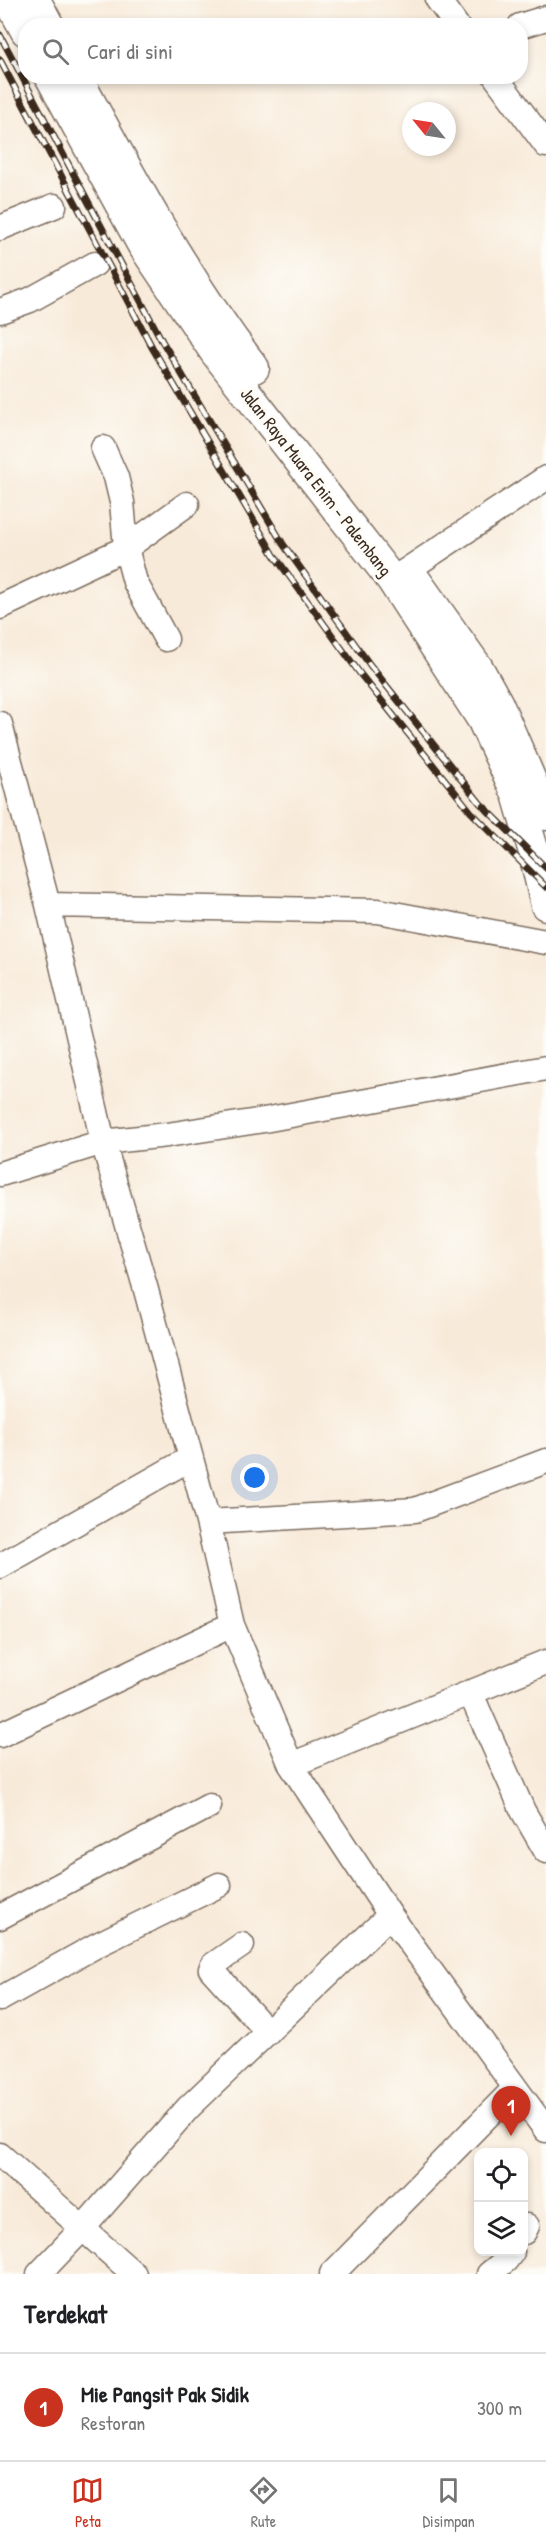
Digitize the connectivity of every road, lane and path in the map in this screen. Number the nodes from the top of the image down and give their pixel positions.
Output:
1 (9, 0) edge
2 (35, 0) edge
3 (438, 0) edge
4 (19, 18) edge
5 (45, 18) edge
6 (451, 18) edge
7 (546, 18) edge
8 (528, 24) edge
9 (57, 84) edge
10 (78, 84) edge
11 (501, 84) edge
12 (84, 116) junction
13 (546, 144) edge
14 (54, 206) dead end
15 (0, 228) edge
16 (95, 264) dead end
17 (0, 311) edge
18 (103, 448) dead end
19 (546, 478) edge
20 (187, 504) dead end
21 (126, 548) junction
22 (400, 574) junction
23 (0, 607) edge
24 (166, 639) dead end
25 (0, 724) edge
26 (546, 814) edge
27 (48, 905) junction
28 (546, 905) edge
29 (546, 942) edge
30 (546, 1068) edge
31 (103, 1142) junction
32 (0, 1174) edge
33 (191, 1458) junction
34 (546, 1461) edge
35 (208, 1522) junction
36 (0, 1566) edge
37 (232, 1624) junction
38 (546, 1662) edge
39 (470, 1692) junction
40 (0, 1735) edge
41 (291, 1765) junction
42 (209, 1806) dead end
43 (538, 1823) edge
44 (546, 1851) edge
45 (219, 1885) dead end
46 (390, 1915) junction
47 (0, 1917) edge
48 (242, 1945) dead end
49 (0, 1999) edge
50 (268, 2032) junction
51 (515, 2088) junction
52 (546, 2130) edge
53 (3, 2163) edge
54 (82, 2229) junction
55 (509, 2256) edge
56 (39, 2274) edge
57 (134, 2274) edge
58 (332, 2274) edge
59 (489, 2274) edge

1 - 4 main road
2 - 5 main road
3 - 6 street
7 - 8 street
9 - 12 main road, Jalan Raya Muara Enim - Palembang
10 - 12 main road, Jalan Raya Muara Enim - Palembang
11 - 13 street
12 - 22 main road, Jalan Raya Muara Enim - Palembang
14 - 15 street
16 - 17 street
18 - 21 street
19 - 22 street
20 - 21 street
21 - 23 street
21 - 24 street
22 - 26 main road, Jalan Raya Muara Enim - Palembang
22 - 28 main road, Jalan Raya Muara Enim - Palembang
25 - 27 street
27 - 29 street
27 - 31 street
30 - 31 street
31 - 32 street
31 - 33 street
33 - 35 street
33 - 36 street
34 - 35 street
35 - 37 street
37 - 40 street
37 - 41 street
38 - 39 street
39 - 41 street
39 - 43 street
41 - 46 street
42 - 47 street
43 - 44 street
45 - 49 street
46 - 50 street
46 - 51 street
48 - 50 street
50 - 54 street
51 - 52 street
51 - 58 street
53 - 54 street
54 - 56 street
54 - 57 street
55 - 59 street

